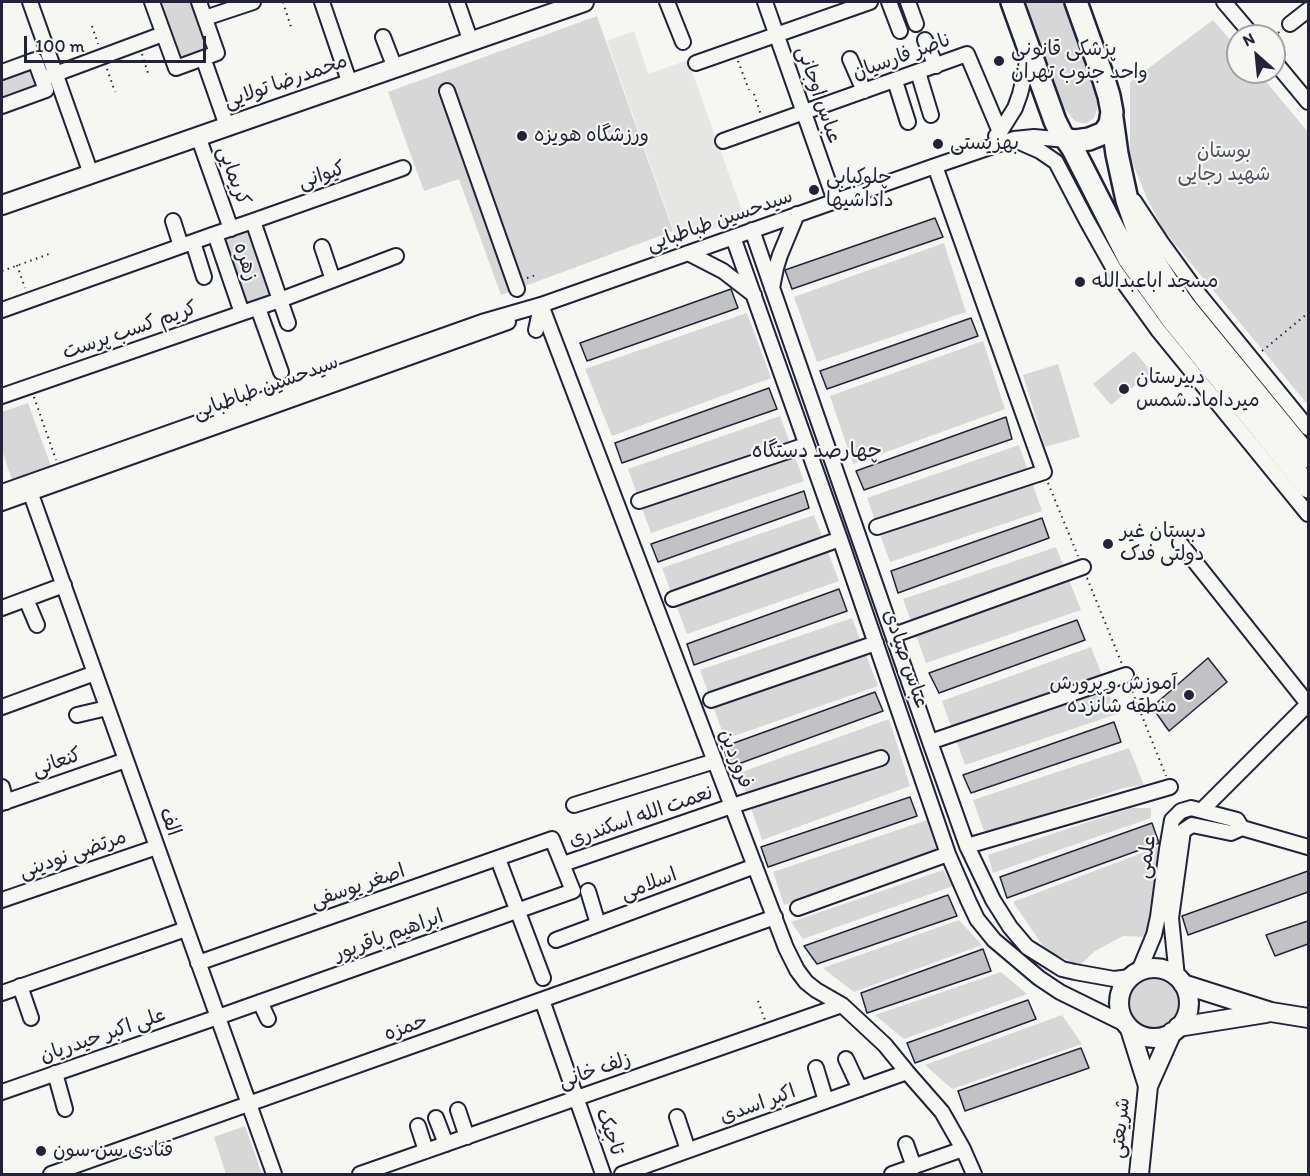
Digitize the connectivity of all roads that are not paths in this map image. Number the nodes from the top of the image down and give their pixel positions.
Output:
1 (30, 2) edge
2 (152, 2) edge
3 (199, 2) edge
4 (253, 2) edge
5 (322, 2) edge
6 (457, 2) edge
7 (584, 2) edge
8 (668, 2) edge
9 (765, 2) edge
10 (870, 2) edge
11 (889, 2) edge
12 (908, 2) edge
13 (1012, 2) edge
14 (1076, 2) edge
15 (1224, 2) edge
16 (544, 8) edge
17 (1308, 10) edge
18 (205, 18) junction
19 (916, 24) dead end
20 (1243, 24) edge
21 (1290, 24) dead end
22 (900, 31) dead end
23 (163, 34) junction
24 (776, 34) junction
25 (383, 37) dead end
26 (925, 40) dead end
27 (471, 42) junction
28 (683, 42) dead end
29 (1027, 43) junction
30 (850, 59) dead end
31 (696, 63) dead end
32 (206, 66) dead end
33 (936, 66) junction
34 (395, 68) junction
35 (2, 72) edge
36 (918, 72) junction
37 (56, 74) junction
38 (1286, 75) edge
39 (42, 79) junction
40 (895, 81) junction
41 (350, 84) junction
42 (447, 91) dead end
43 (864, 91) junction
44 (1308, 102) edge
45 (2, 105) edge
46 (804, 113) junction
47 (931, 115) dead end
48 (1112, 118) junction
49 (908, 122) dead end
50 (227, 126) junction
51 (1000, 132) junction
52 (198, 136) junction
53 (1014, 139) junction
54 (1067, 140) junction
55 (723, 141) dead end
56 (979, 151) junction
57 (1120, 164) junction
58 (935, 166) junction
59 (403, 168) dead end
60 (91, 174) junction
61 (1076, 178) junction
62 (835, 201) junction
63 (2, 205) edge
64 (797, 214) junction
65 (173, 221) dead end
66 (253, 221) junction
67 (231, 229) junction
68 (752, 230) junction
69 (215, 234) junction
70 (733, 237) junction
71 (187, 244) junction
72 (322, 247) dead end
73 (688, 253) junction
74 (396, 256) dead end
75 (204, 277) dead end
76 (333, 280) junction
77 (517, 289) dead end
78 (772, 290) junction
79 (755, 297) junction
80 (280, 300) junction
81 (541, 305) junction
82 (258, 308) junction
83 (2, 310) edge
84 (242, 313) junction
85 (288, 323) dead end
86 (483, 327) junction
87 (536, 330) dead end
88 (281, 372) dead end
89 (2, 394) edge
90 (1308, 428) edge
91 (806, 445) junction
92 (1308, 457) edge
93 (1308, 487) edge
94 (29, 488) junction
95 (2, 492) edge
96 (639, 501) dead end
97 (2, 503) edge
98 (1308, 514) edge
99 (877, 527) dead end
100 (840, 539) junction
101 (1180, 543) dead end
102 (1083, 567) road end
103 (64, 585) junction
104 (26, 599) junction
105 (673, 599) dead end
106 (2, 608) edge
107 (37, 625) dead end
108 (894, 635) junction
109 (876, 643) junction
110 (95, 673) junction
111 (1126, 675) road end
112 (711, 700) dead end
113 (2, 707) edge
114 (107, 708) junction
115 (77, 715) dead end
116 (930, 742) junction
117 (881, 758) dead end
118 (126, 760) junction
119 (715, 761) junction
120 (2, 787) edge
121 (1170, 787) road end
122 (4, 803) edge
123 (574, 805) dead end
124 (732, 806) junction
125 (1196, 809) junction
126 (1192, 825) junction
127 (1242, 828) junction
128 (967, 846) junction
129 (157, 847) junction
130 (1308, 847) edge
131 (948, 855) junction
132 (498, 859) junction
133 (563, 864) junction
134 (755, 866) junction
135 (588, 891) dead end
136 (2, 900) edge
137 (798, 908) dead end
138 (517, 911) junction
139 (775, 917) junction
140 (598, 924) junction
141 (186, 929) junction
142 (556, 940) dead end
143 (198, 963) junction
144 (1134, 974) junction
145 (543, 978) dead end
146 (1180, 980) junction
147 (20, 986) junction
148 (2, 993) edge
149 (542, 1000) junction
150 (260, 1002) junction
151 (842, 1005) junction
152 (1271, 1012) junction
153 (218, 1017) junction
154 (31, 1018) dead end
155 (268, 1018) dead end
156 (1308, 1018) edge
157 (1128, 1027) junction
158 (1175, 1030) junction
159 (846, 1059) dead end
160 (816, 1068) dead end
161 (907, 1072) junction
162 (55, 1073) junction
163 (1148, 1086) junction
164 (860, 1089) junction
165 (2, 1092) edge
166 (576, 1098) junction
167 (826, 1101) junction
168 (249, 1104) junction
169 (66, 1109) dead end
170 (458, 1110) dead end
171 (677, 1117) dead end
172 (436, 1118) dead end
173 (418, 1126) dead end
174 (467, 1137) junction
175 (446, 1144) junction
176 (906, 1144) dead end
177 (963, 1149) junction
178 (688, 1150) junction
179 (426, 1151) junction
180 (915, 1167) junction
181 (51, 1174) edge
182 (274, 1174) edge
183 (360, 1174) edge
184 (603, 1174) edge
185 (622, 1174) edge
186 (892, 1174) edge
187 (974, 1174) edge
188 (1139, 1174) edge

1 - 37 street
2 - 23 street
3 - 18 street
4 - 18 street
5 - 41 street
6 - 27 street
7 - 16 main road, محمدرضا تولایی
8 - 28 street
9 - 24 street, عباس اوجانی
10 - 24 street
11 - 22 street
12 - 19 street
13 - 29 highway
14 - 48 highway
15 - 20 street
16 - 27 main road, محمدرضا تولایی
17 - 21 street
18 - 23 street
23 - 37 street
24 - 31 street
24 - 46 street, عباس اوجانی
25 - 34 street
26 - 33 street
27 - 34 main road, محمدرضا تولایی
29 - 51 street
29 - 54 highway
30 - 43 street
32 - 50 street
33 - 36 street, ناصر فارسیان
33 - 51 street, ناصر فارسیان
34 - 41 main road, محمدرضا تولایی
35 - 39 street
36 - 40 street, ناصر فارسیان
36 - 47 street
37 - 39 street
37 - 60 street
38 - 44 street
39 - 45 street
40 - 43 street, ناصر فارسیان
40 - 49 street
41 - 50 main road, محمدرضا تولایی
42 - 77 street
43 - 46 street, ناصر فارسیان
46 - 55 street, ناصر فارسیان
46 - 62 street, عباس اوجانی
48 - 54 highway
48 - 57 highway
50 - 52 main road, محمدرضا تولایی
51 - 56 street
52 - 60 main road, محمدرضا تولایی
52 - 67 street, کریمایی
53 - 54 street, سیدحسین طباطبایی
53 - 56 street, سیدحسین طباطبایی
53 - 61 street
54 - 61 highway
56 - 58 street, سیدحسین طباطبایی
57 - 61 highway
57 - 90 street
57 - 92 highway
58 - 62 street, سیدحسین طباطبایی
58 - 99 street
59 - 66 street, کیوانی
60 - 63 main road, محمدرضا تولایی
61 - 93 highway
61 - 98 street
62 - 64 street, سیدحسین طباطبایی
64 - 68 street, سیدحسین طباطبایی
64 - 78 street
65 - 71 street
66 - 67 street, زهره
66 - 80 street, زهره
67 - 69 street, زهره
68 - 70 street, سیدحسین طباطبایی
68 - 78 street, عباس صیادی
69 - 71 street
69 - 84 street, زهره
70 - 73 street, سیدحسین طباطبایی
70 - 79 street, عباس صیادی
71 - 75 street
71 - 83 street
72 - 76 street
73 - 79 street
73 - 81 street, سیدحسین طباطبایی
74 - 76 street
76 - 80 street
78 - 108 street, عباس صیادی
79 - 91 street, عباس صیادی
80 - 82 street, زهره
80 - 85 street
81 - 86 street, سیدحسین طباطبایی
81 - 87 street
81 - 119 street, فروردین
82 - 84 street, زهره
82 - 88 street
84 - 89 street, کریم کسب پرست
86 - 94 street, سیدحسین طباطبایی
86 - 94 street, سیدحسین طباطبایی
91 - 96 street
91 - 100 street, عباس صیادی
94 - 95 street, سیدحسین طباطبایی
94 - 97 street, سیدحسین طباطبایی
94 - 103 street, الف
100 - 105 street
100 - 109 street, عباس صیادی
101 - 125 street, علمی
102 - 108 street
103 - 104 street
103 - 110 street, الف
104 - 106 street
104 - 107 street
108 - 116 street, عباس صیادی
109 - 112 street
109 - 131 street, عباس صیادی
110 - 113 street
110 - 114 street, الف
111 - 116 street
114 - 115 street
114 - 118 street, الف
116 - 128 street, عباس صیادی
117 - 124 street, نعمت الله اسکندری
118 - 122 street, کنعانی
118 - 129 street, الف
119 - 123 street
119 - 124 street, فروردین
120 - 122 street
121 - 128 street
124 - 133 street, نعمت الله اسکندری
124 - 134 street, فروردین
125 - 126 street
125 - 127 street
125 - 144 street, علمی
126 - 127 street
126 - 146 street, علمی
127 - 130 street
128 - 144 street, عباس صیادی
129 - 136 street, مرتضی نودینی
129 - 141 street, الف
131 - 137 street
131 - 157 street, عباس صیادی
132 - 133 street, اصغر یوسفی
132 - 138 street
132 - 143 street, اصغر یوسفی
133 - 138 street, ابراهیم باقرپور
134 - 139 street, فروردین
134 - 140 street, اسلامی
135 - 140 street
138 - 145 street
138 - 150 street, ابراهیم باقرپور
139 - 149 street, حمزه
139 - 151 street, فروردین
140 - 142 street, اسلامی
141 - 143 street, الف
141 - 147 street
143 - 153 street, الف
144 - 146 main road
144 - 157 main road
146 - 152 main road
146 - 158 main road
147 - 148 street
147 - 154 street
149 - 166 street, تاجیک
149 - 168 street, حمزه
150 - 153 street, ابراهیم باقرپور
150 - 155 street
151 - 161 street, فروردین
151 - 166 street, زلف خانی
152 - 156 main road
152 - 158 main road
153 - 162 street, علی اکبر حیدریان
153 - 168 street, الف
157 - 158 main road
157 - 163 main road, شریعتی
158 - 163 main road, شریعتی
159 - 164 street
160 - 167 street
161 - 164 street, اکبر اسدی
161 - 177 street, فروردین
162 - 165 street, علی اکبر حیدریان
162 - 169 street
163 - 188 main road, شریعتی
164 - 167 street, اکبر اسدی
166 - 174 street, زلف خانی
166 - 184 street, تاجیک
167 - 178 street, اکبر اسدی
168 - 181 street, حمزه
168 - 182 street, الف
170 - 174 street
171 - 178 street
172 - 175 street
173 - 179 street
174 - 175 street, زلف خانی
175 - 179 street, زلف خانی
176 - 180 street
177 - 180 street
177 - 187 street, فروردین
178 - 185 street, اکبر اسدی
179 - 183 street, زلف خانی
180 - 186 street

